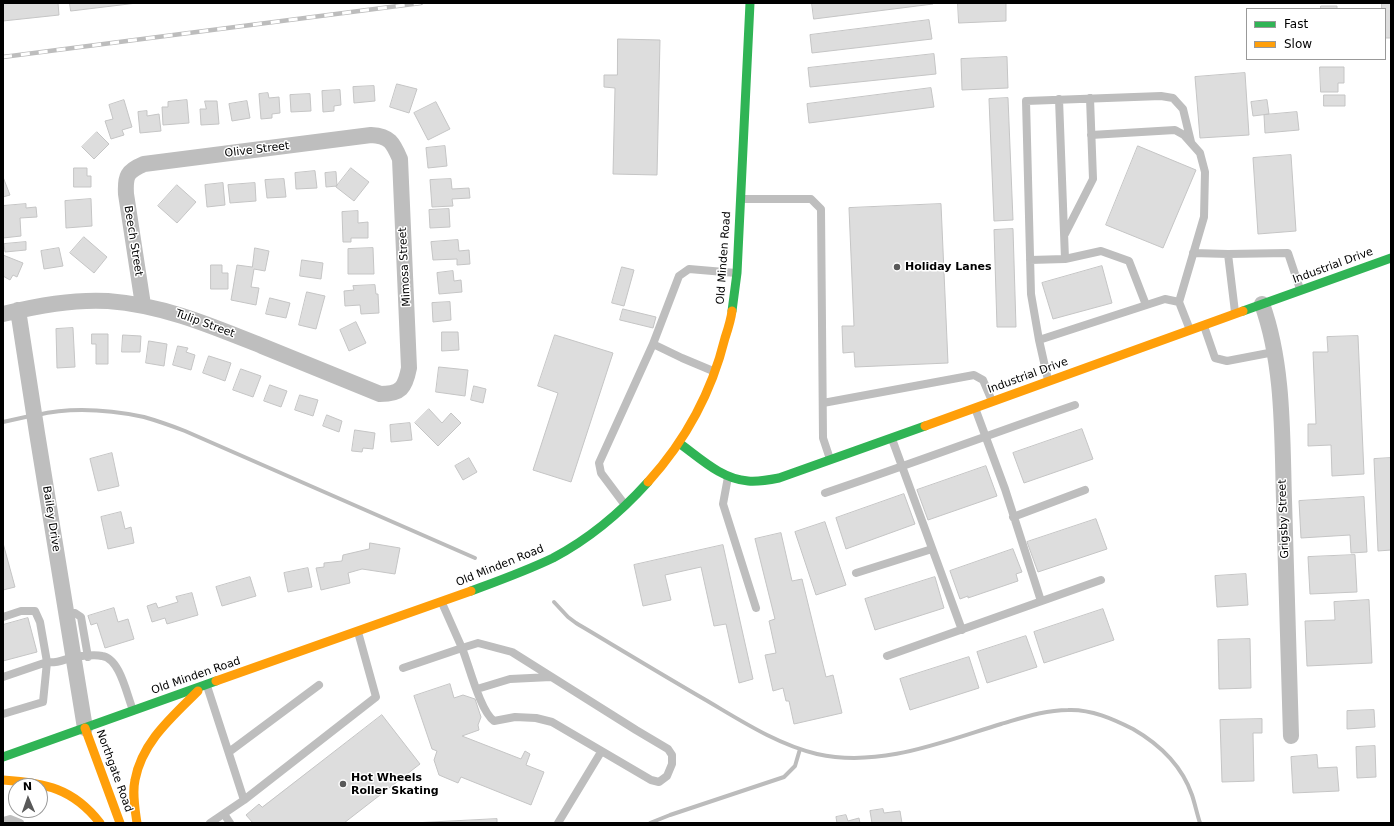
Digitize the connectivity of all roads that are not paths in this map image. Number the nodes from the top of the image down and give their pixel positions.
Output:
1 (750, 3) edge
2 (1090, 98) junction
3 (1059, 100) junction
4 (1091, 135) junction
5 (390, 140) joint
6 (1191, 142) junction
7 (126, 176) joint
8 (741, 199) junction
9 (1064, 235) junction
10 (1193, 253) junction
11 (1228, 254) junction
12 (1065, 259) junction
13 (1030, 260) junction
14 (1389, 263) edge
15 (737, 273) junction
16 (1300, 290) junction
17 (1179, 302) junction
18 (1262, 304) junction
19 (143, 305) junction
20 (1146, 305) junction
21 (11, 312) edge
22 (1235, 314) junction
23 (1203, 325) junction
24 (1190, 330) junction
25 (1039, 340) junction
26 (653, 344) junction
27 (1274, 352) junction
28 (715, 372) junction
29 (1048, 381) junction
30 (397, 392) joint
31 (992, 401) junction
32 (823, 403) junction
33 (1075, 405) dead end
34 (975, 408) junction
35 (985, 436) junction
36 (891, 438) junction
37 (679, 443) junction
38 (830, 460) junction
39 (902, 467) junction
40 (728, 476) junction
41 (1086, 490) dead end
42 (825, 493) dead end
43 (626, 505) junction
44 (1013, 517) junction
45 (932, 548) junction
46 (856, 573) dead end
47 (1101, 580) dead end
48 (442, 602) junction
49 (1041, 602) junction
50 (756, 608) dead end
51 (3, 617) edge
52 (962, 630) junction
53 (358, 632) junction
54 (462, 648) junction
55 (887, 656) dead end
56 (81, 657) junction
57 (47, 662) junction
58 (403, 668) dead end
59 (3, 677) edge
60 (551, 677) junction
61 (205, 685) junction
62 (319, 685) dead end
63 (477, 689) junction
64 (133, 711) junction
65 (3, 714) edge
66 (85, 728) junction
67 (1290, 736) dead end
68 (229, 752) junction
69 (601, 752) junction
70 (3, 757) edge
71 (3, 780) edge
72 (244, 800) junction
73 (224, 814) junction
74 (3, 820) edge
75 (20, 823) edge
76 (100, 823) edge
77 (120, 823) edge
78 (137, 823) edge
79 (210, 823) edge
80 (230, 823) edge
81 (558, 823) edge

1 - 8 main road, Old Minden Road
2 - 3 lane
2 - 4 lane
2 - 6 lane
3 - 9 lane
3 - 13 lane
4 - 6 lane
4 - 9 lane
5 - 7 street, Olive Street
5 - 30 street, Mimosa Street
6 - 10 lane
7 - 19 street, Beech Street
8 - 15 main road, Old Minden Road
8 - 32 lane
9 - 12 lane
10 - 11 lane
10 - 17 lane
11 - 16 lane
11 - 22 lane
12 - 13 lane
12 - 20 lane
13 - 25 lane
14 - 16 main road, Industrial Drive
15 - 26 lane
15 - 28 main road, Old Minden Road
16 - 18 main road, Industrial Drive
17 - 20 lane
17 - 24 lane
18 - 22 main road, Industrial Drive
18 - 27 street, Grigsby Street
19 - 21 street, Tulip Street
19 - 30 street, Tulip Street
20 - 25 lane
21 - 56 street, Bailey Drive
22 - 23 main road, Industrial Drive
23 - 24 main road, Industrial Drive
23 - 27 lane
24 - 29 main road, Industrial Drive
25 - 29 lane
26 - 28 lane
26 - 43 lane
27 - 67 street, Grigsby Street
28 - 37 main road, Old Minden Road
29 - 31 main road, Industrial Drive
31 - 32 lane
31 - 34 main road, Industrial Drive
32 - 38 lane
33 - 35 lane
34 - 35 lane
34 - 36 main road, Industrial Drive
35 - 39 lane
35 - 44 lane
36 - 38 main road, Industrial Drive
36 - 39 lane
37 - 40 main road, Industrial Drive
37 - 43 main road, Old Minden Road
38 - 40 main road, Industrial Drive
39 - 42 lane
39 - 45 lane
40 - 50 lane
41 - 44 lane
43 - 48 main road, Old Minden Road
44 - 49 lane
45 - 46 lane
45 - 52 lane
47 - 49 lane
48 - 53 main road, Old Minden Road
48 - 54 lane
49 - 52 lane
51 - 57 lane
52 - 55 lane
53 - 61 main road, Old Minden Road
53 - 72 lane
54 - 58 lane
54 - 60 lane
54 - 63 lane
56 - 57 lane
56 - 64 lane
56 - 66 street, Bailey Drive
57 - 59 lane
57 - 65 lane
60 - 63 lane
60 - 69 lane
61 - 64 main road, Old Minden Road
61 - 68 lane
61 - 78 main road
62 - 68 lane
63 - 69 lane
64 - 66 main road, Old Minden Road
66 - 70 main road, Old Minden Road
66 - 77 main road, Northgate Road
68 - 72 lane
69 - 81 lane
71 - 76 main road
72 - 73 lane
73 - 79 lane
73 - 80 lane
74 - 75 lane

